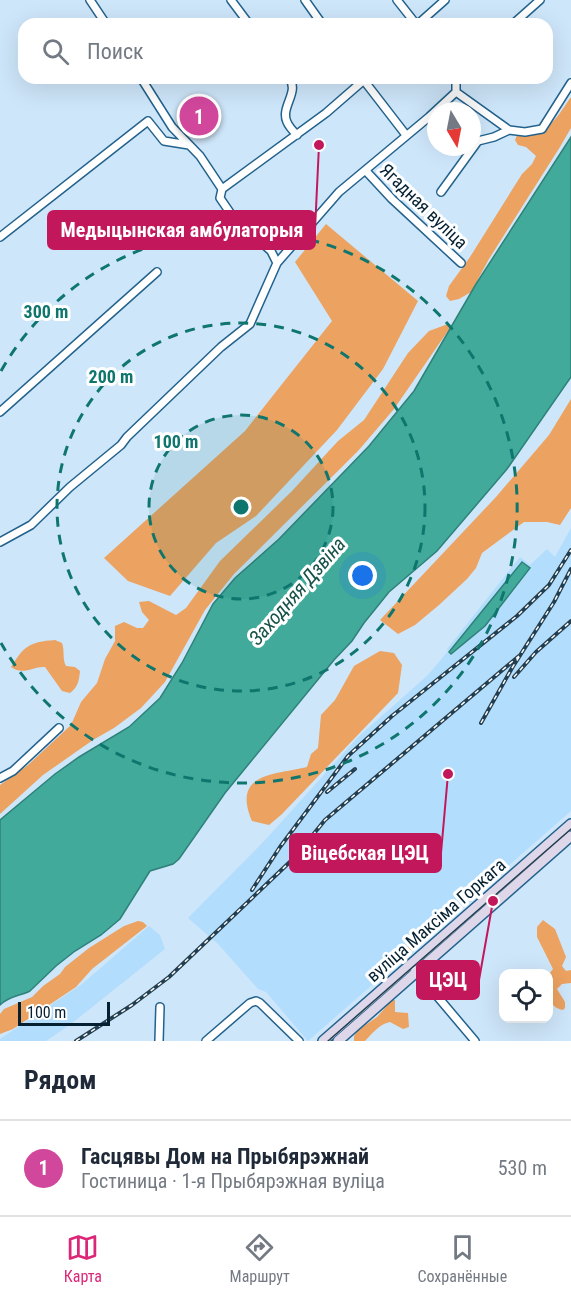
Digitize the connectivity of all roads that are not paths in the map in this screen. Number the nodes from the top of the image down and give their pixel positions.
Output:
1 (90, 0) edge
2 (231, 0) edge
3 (305, 0) edge
4 (397, 0) edge
5 (445, 0) edge
6 (540, 0) edge
7 (102, 18) edge
8 (244, 18) edge
9 (318, 18) edge
10 (412, 18) edge
11 (424, 18) edge
12 (520, 18) edge
13 (571, 83) edge
14 (145, 84) edge
15 (292, 84) edge
16 (357, 84) edge
17 (367, 84) edge
18 (456, 84) edge
19 (456, 92) junction
20 (509, 130) junction
21 (297, 135) junction
22 (406, 135) junction
23 (189, 145) junction
24 (366, 171) junction
25 (222, 189) junction
26 (441, 192) dead end
27 (0, 237) edge
28 (277, 263) junction
29 (461, 263) dead end
30 (157, 272) dead end
31 (0, 412) edge
32 (0, 542) edge
33 (59, 728) dead end
34 (0, 778) edge
35 (571, 824) edge
36 (571, 836) edge
37 (464, 917) junction
38 (471, 925) junction
39 (410, 964) junction
40 (417, 972) junction
41 (160, 1007) dead end
42 (159, 1041) edge
43 (206, 1041) edge
44 (298, 1041) edge
45 (323, 1041) edge
46 (338, 1041) edge
47 (475, 1041) edge

1 - 7 street
2 - 8 street
3 - 9 street
4 - 10 street
5 - 11 street
6 - 12 street
13 - 20 street
14 - 23 street
15 - 21 street
16 - 21 street
17 - 22 street
18 - 19 street
19 - 20 street
19 - 22 street
20 - 26 street
21 - 25 street
22 - 24 street
23 - 25 street
23 - 27 street
24 - 28 street
24 - 29 street, Ягадная вуліца
25 - 28 street
28 - 32 street
30 - 31 street
33 - 34 street
35 - 37 main road, вуліца Максіма Горкага
36 - 38 main road, вуліца Максіма Горкага
37 - 38 street
37 - 39 main road, вуліца Максіма Горкага
38 - 40 main road, вуліца Максіма Горкага
39 - 40 street
39 - 45 main road, вуліца Максіма Горкага
40 - 46 main road, вуліца Максіма Горкага
40 - 47 street
41 - 42 street
43 - 44 street

